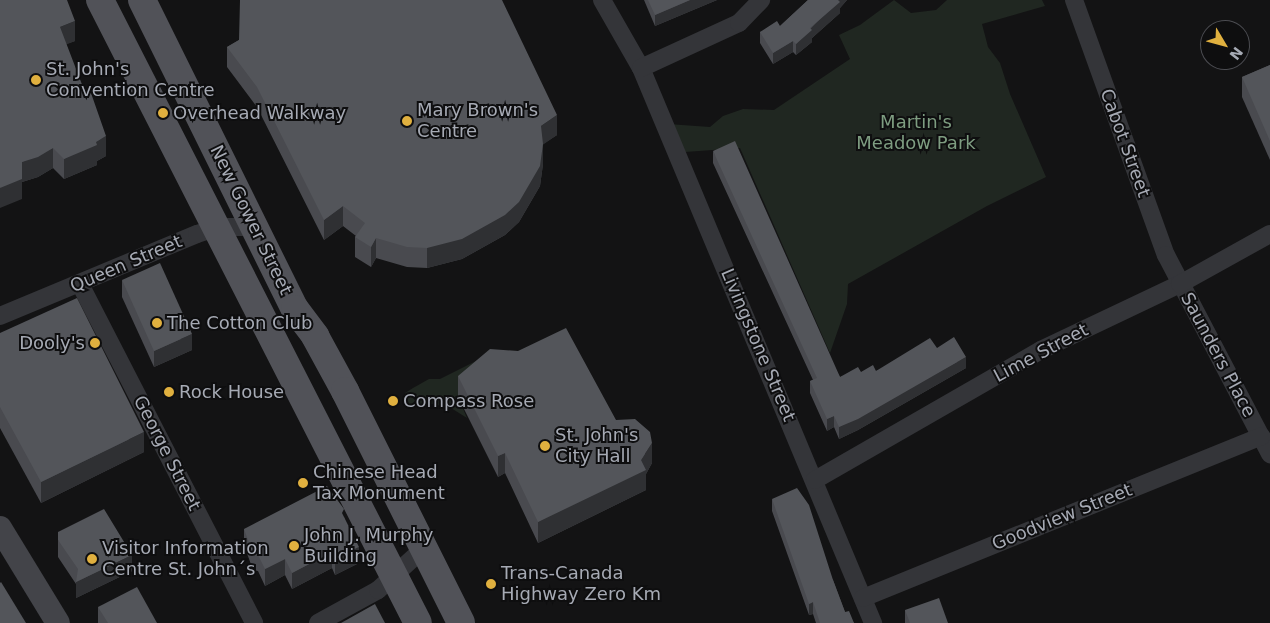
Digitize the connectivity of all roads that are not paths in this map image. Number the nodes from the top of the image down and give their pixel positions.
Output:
1 (100, 0) edge
2 (142, 0) edge
3 (602, 0) edge
4 (761, 0) edge
5 (1074, 0) edge
6 (641, 68) junction
7 (218, 227) junction
8 (254, 227) junction
9 (1270, 234) edge
10 (80, 284) junction
11 (1180, 284) junction
12 (0, 316) edge
13 (1261, 436) junction
14 (1270, 454) edge
15 (815, 480) junction
16 (0, 528) edge
17 (423, 549) junction
18 (393, 576) junction
19 (863, 598) junction
20 (58, 623) edge
21 (254, 623) edge
22 (318, 623) edge
23 (418, 623) edge
24 (462, 623) edge
25 (873, 623) edge

1 - 7 main road, New Gower Street
2 - 8 main road, New Gower Street
3 - 6 street, Livingstone Street
4 - 6 street
5 - 11 street, Cabot Street
6 - 15 street, Livingstone Street
7 - 8 street, Queen Street
7 - 10 street, Queen Street
7 - 18 main road, New Gower Street
8 - 17 main road, New Gower Street
9 - 11 street, Lime Street
10 - 12 street, Queen Street
10 - 21 street, George Street
11 - 13 street, Saunders Place
11 - 15 street, Lime Street
13 - 14 street, Saunders Place
13 - 19 street, Goodview Street
15 - 19 street, Livingstone Street
16 - 20 street
17 - 18 street
17 - 24 main road, New Gower Street
18 - 22 street
18 - 23 main road, New Gower Street
19 - 25 street, Livingstone Street

